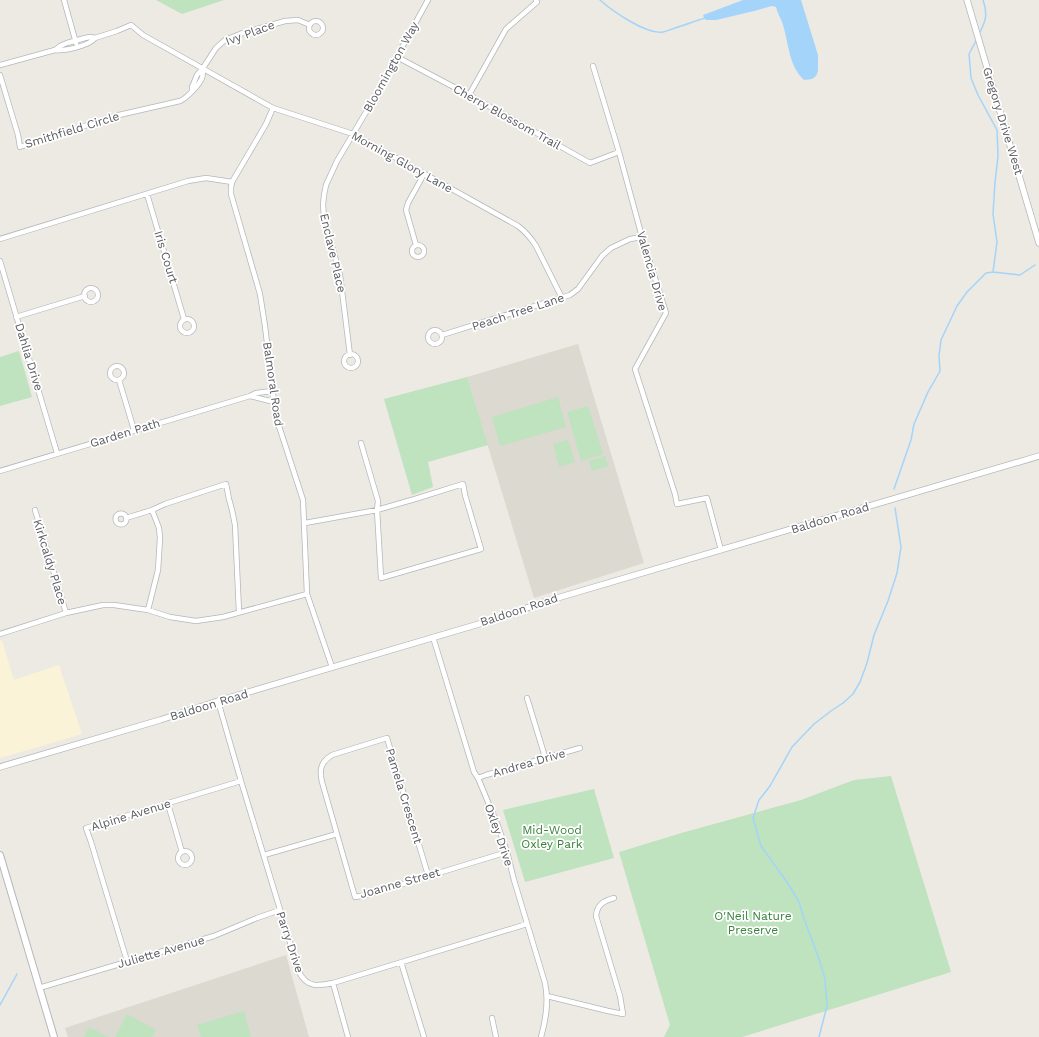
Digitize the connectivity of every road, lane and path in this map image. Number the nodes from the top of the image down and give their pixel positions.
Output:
1 (64, 0) edge
2 (428, 0) edge
3 (536, 0) edge
4 (967, 0) edge
5 (310, 25) dead end
6 (95, 38) junction
7 (75, 40) junction
8 (77, 47) junction
9 (55, 50) junction
10 (397, 57) junction
11 (0, 66) edge
12 (593, 66) dead end
13 (203, 68) junction
14 (0, 76) edge
15 (469, 95) junction
16 (273, 108) junction
17 (353, 134) junction
18 (619, 152) junction
19 (424, 174) junction
20 (232, 182) junction
21 (147, 194) junction
22 (642, 237) junction
23 (0, 239) edge
24 (1039, 243) edge
25 (416, 245) dead end
26 (0, 261) edge
27 (85, 296) dead end
28 (562, 298) junction
29 (16, 317) junction
30 (184, 319) dead end
31 (442, 335) dead end
32 (350, 355) dead end
33 (119, 380) dead end
34 (272, 390) junction
35 (250, 396) junction
36 (274, 402) junction
37 (134, 430) junction
38 (360, 443) dead end
39 (57, 454) junction
40 (1039, 456) edge
41 (0, 471) edge
42 (35, 510) dead end
43 (152, 510) junction
44 (377, 510) junction
45 (126, 518) dead end
46 (305, 523) junction
47 (721, 550) junction
48 (307, 594) junction
49 (148, 610) junction
50 (239, 612) junction
51 (66, 614) junction
52 (0, 634) edge
53 (433, 637) junction
54 (332, 667) junction
55 (527, 698) dead end
56 (218, 701) junction
57 (580, 748) dead end
58 (545, 757) junction
59 (0, 767) edge
60 (478, 778) junction
61 (241, 781) junction
62 (168, 804) junction
63 (337, 834) junction
64 (182, 852) dead end
65 (507, 852) junction
66 (0, 855) edge
67 (264, 855) junction
68 (428, 875) junction
69 (614, 898) dead end
70 (280, 910) junction
71 (527, 924) junction
72 (127, 961) junction
73 (401, 962) junction
74 (333, 983) junction
75 (39, 988) junction
76 (547, 996) junction
77 (492, 1018) dead end
78 (54, 1037) edge
79 (348, 1037) edge
80 (424, 1037) edge
81 (496, 1037) edge
82 (541, 1037) edge

1 - 7 street
2 - 10 street, Bloomington Way
3 - 15 street
4 - 24 street, Gregory Drive West
5 - 13 street, Ivy Place
6 - 7 street, Morning Glory Lane
6 - 8 street
6 - 13 street, Morning Glory Lane
7 - 8 street
7 - 9 street, Morning Glory Lane
8 - 9 street
9 - 11 street
10 - 15 street, Cherry Blossom Trail
10 - 17 street, Bloomington Way
12 - 18 street, Valencia Drive
13 - 14 street, Smithfield Circle
13 - 16 street, Morning Glory Lane
15 - 18 street, Cherry Blossom Trail
16 - 17 street, Morning Glory Lane
16 - 20 street
17 - 19 street, Morning Glory Lane
17 - 32 street, Enclave Place
18 - 22 street, Valencia Drive
19 - 25 street
19 - 28 street, Morning Glory Lane
20 - 21 street
20 - 34 street, Balmoral Road
21 - 23 street
21 - 30 street, Iris Court
22 - 28 street, Peach Tree Lane
22 - 47 street, Valencia Drive
26 - 29 street, Dahlia Drive
27 - 29 street
28 - 31 street, Peach Tree Lane
29 - 39 street, Dahlia Drive
33 - 37 street
34 - 35 street, Garden Path
34 - 36 street, Balmoral Road
35 - 36 street
35 - 37 street, Garden Path
36 - 46 street, Balmoral Road
37 - 39 street, Garden Path
38 - 44 street
39 - 41 street, Garden Path
40 - 47 street, Baldoon Road
42 - 51 street, Kirkcaldy Place
43 - 45 street
43 - 49 street
43 - 50 street
44 - 44 street
44 - 46 street
46 - 48 street, Balmoral Road
47 - 53 street, Baldoon Road
48 - 50 street
48 - 54 street, Balmoral Road
49 - 50 street
49 - 51 street
51 - 52 street
53 - 54 street, Baldoon Road
53 - 60 street, Oxley Drive
54 - 56 street, Baldoon Road
55 - 58 street
56 - 59 street, Baldoon Road
56 - 61 street, Parry Drive
57 - 58 street, Andrea Drive
58 - 60 street, Andrea Drive
60 - 65 street, Oxley Drive
61 - 62 street, Alpine Avenue
61 - 67 street, Parry Drive
62 - 64 street
62 - 72 street, Alpine Avenue
63 - 67 street
63 - 68 street, Joanne Street
63 - 68 street, Pamela Crescent
65 - 68 street, Joanne Street
65 - 71 street, Oxley Drive
66 - 75 main road
67 - 70 street, Parry Drive
69 - 76 street
70 - 72 street, Juliette Avenue
70 - 74 street, Parry Drive
71 - 73 street, Parry Drive
71 - 76 street, Oxley Drive
72 - 75 street, Juliette Avenue
73 - 74 street, Parry Drive
73 - 80 street
74 - 79 street
75 - 78 main road
76 - 82 street, Oxley Drive
77 - 81 street

